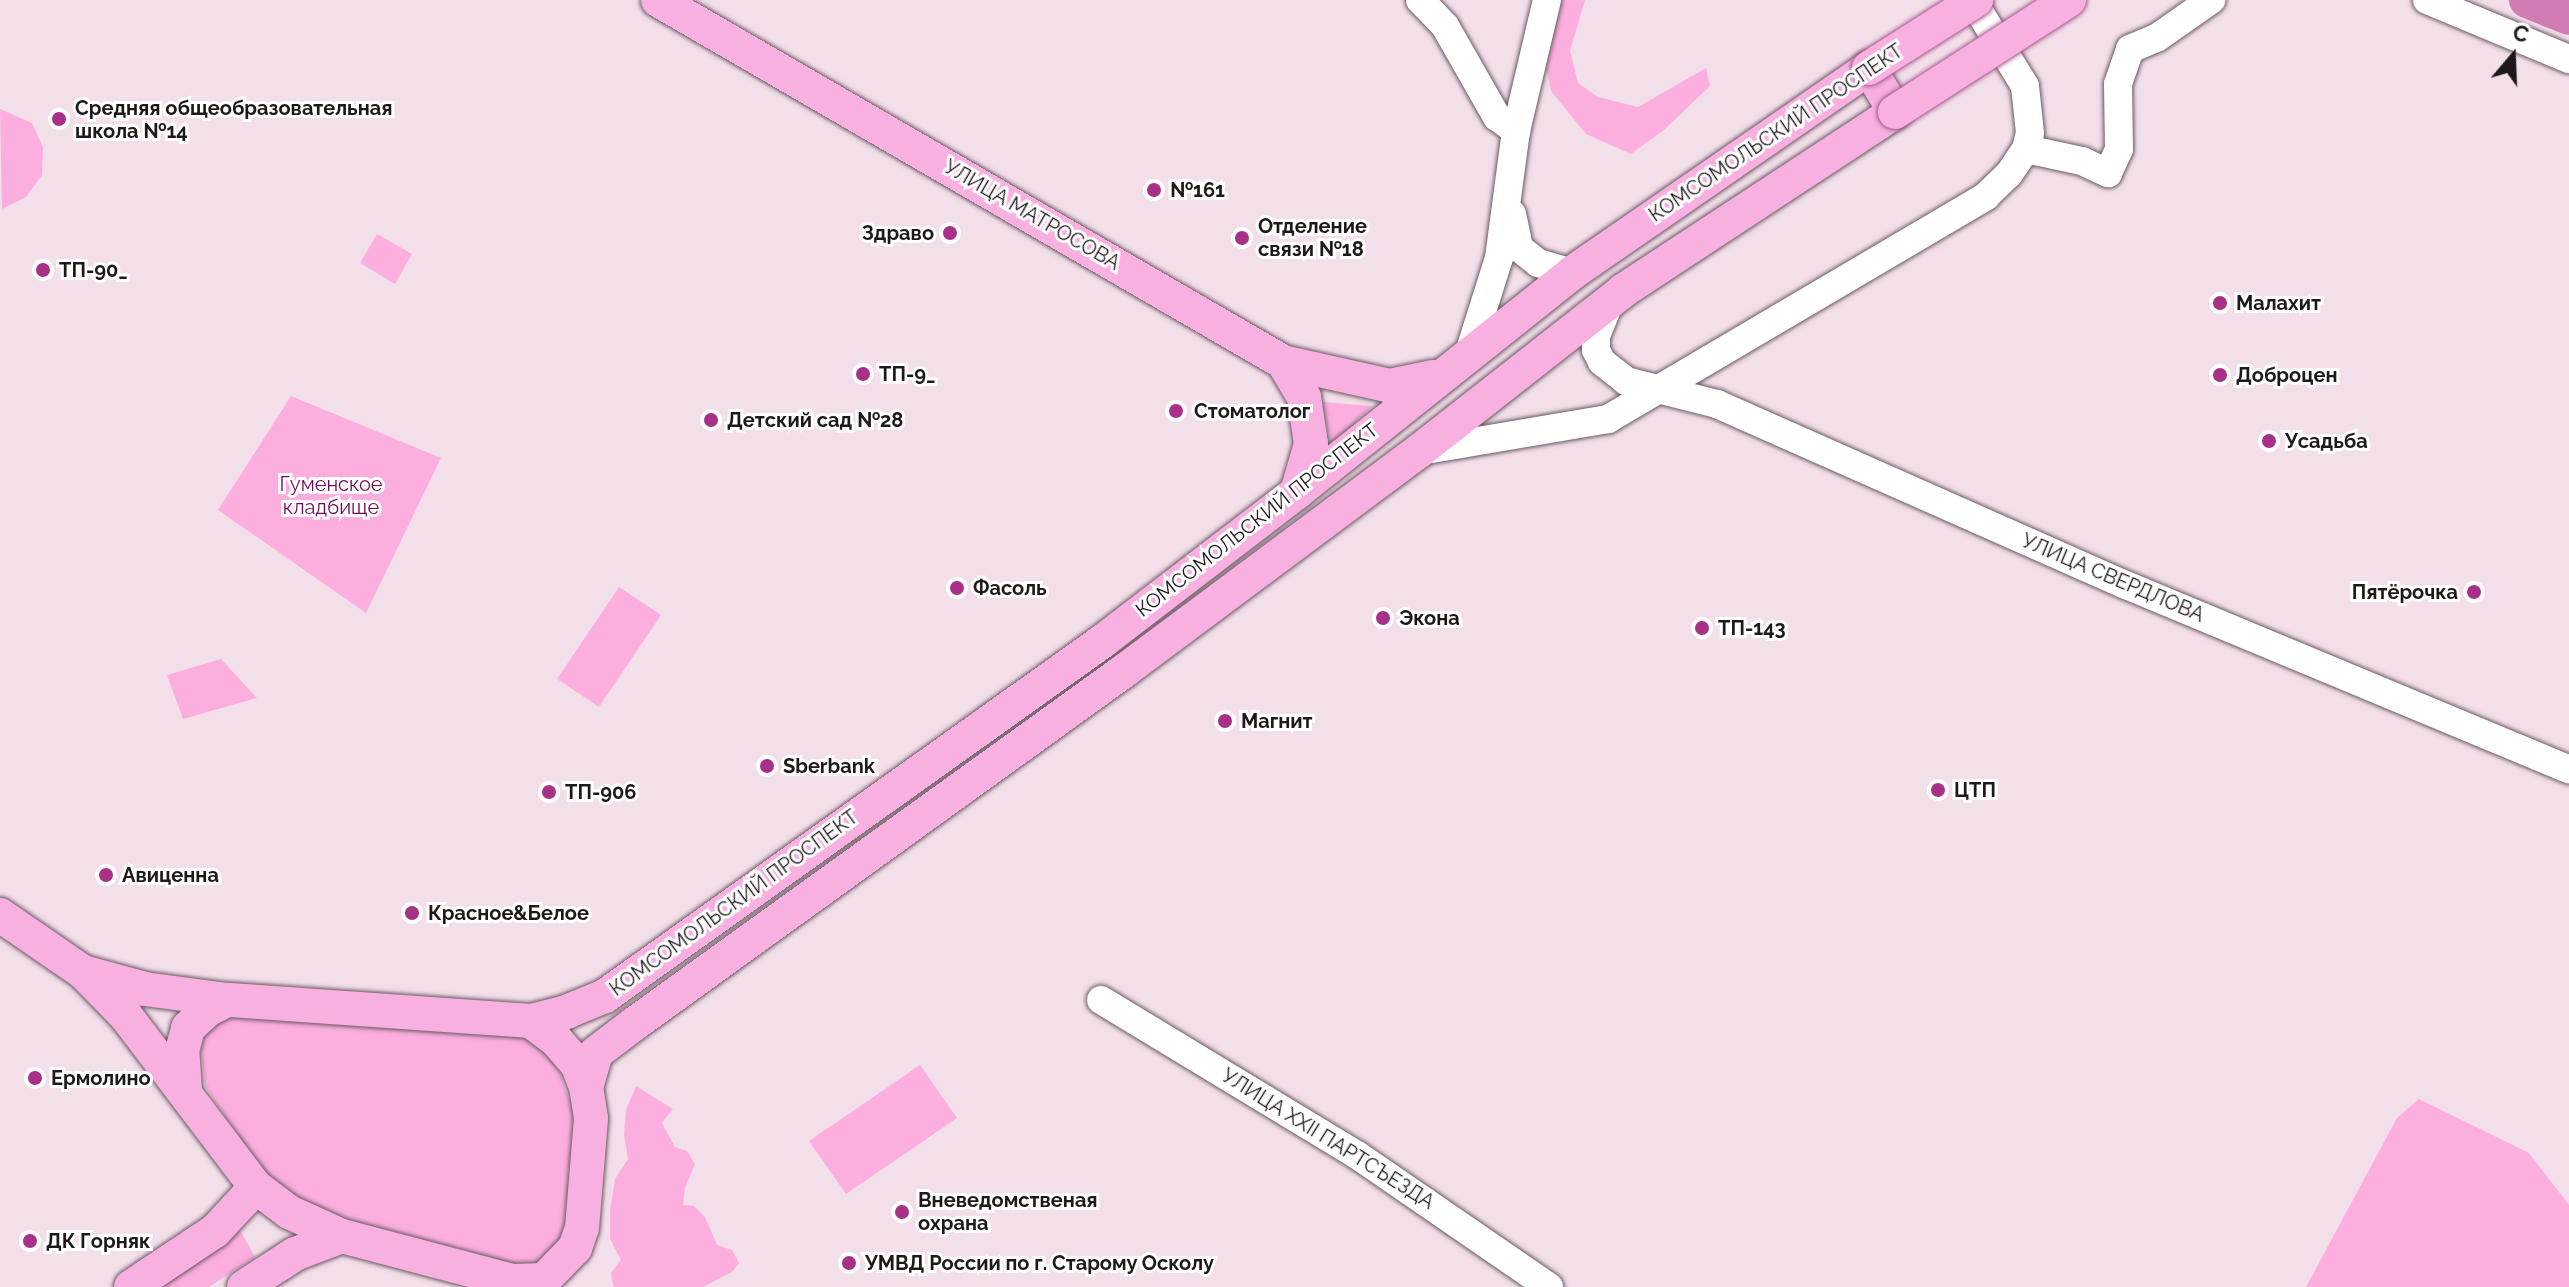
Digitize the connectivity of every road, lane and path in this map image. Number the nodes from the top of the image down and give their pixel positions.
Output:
1 (658, 0) edge
2 (1420, 0) edge
3 (1547, 0) edge
4 (1974, 0) edge
5 (2069, 0) edge
6 (2211, 0) edge
7 (2427, 0) edge
8 (2569, 59) edge
9 (1869, 68) junction
10 (1895, 112) junction
11 (1516, 131) junction
12 (2026, 149) junction
13 (1509, 195) junction
14 (1572, 273) junction
15 (1611, 299) junction
16 (1469, 353) junction
17 (1283, 362) junction
18 (1439, 376) junction
19 (1658, 387) junction
20 (1419, 451) junction
21 (1297, 492) junction
22 (2569, 769) edge
23 (0, 915) edge
24 (83, 972) junction
25 (227, 1000) junction
26 (1101, 1000) dead end
27 (531, 1021) junction
28 (586, 1087) junction
29 (185, 1090) junction
30 (256, 1187) junction
31 (342, 1236) junction
32 (547, 1284) edge
33 (131, 1287) edge
34 (244, 1287) edge
35 (1549, 1287) edge

1 - 17 main road, УЛИЦА МАТРОСОВА
2 - 11 street
3 - 11 street
4 - 9 main road, КОМСОМОЛЬСКИЙ ПРОСПЕКТ, bridge
4 - 12 street, КОМСОМОЛЬСКИЙ ПРОСПЕКТ
5 - 10 main road, КОМСОМОЛЬСКИЙ ПРОСПЕКТ, bridge
6 - 12 street
7 - 8 street
9 - 10 main road
9 - 14 main road, КОМСОМОЛЬСКИЙ ПРОСПЕКТ
10 - 15 main road, КОМСОМОЛЬСКИЙ ПРОСПЕКТ
11 - 13 street
12 - 19 street, КОМСОМОЛЬСКИЙ ПРОСПЕКТ
13 - 14 street
13 - 16 street
14 - 16 main road, КОМСОМОЛЬСКИЙ ПРОСПЕКТ
15 - 19 street, УЛИЦА СВЕРДЛОВА
15 - 20 main road, КОМСОМОЛЬСКИЙ ПРОСПЕКТ
16 - 18 main road, КОМСОМОЛЬСКИЙ ПРОСПЕКТ
17 - 18 main road
17 - 21 main road, УЛИЦА МАТРОСОВА
18 - 21 main road, КОМСОМОЛЬСКИЙ ПРОСПЕКТ
19 - 20 street, КОМСОМОЛЬСКИЙ ПРОСПЕКТ
19 - 22 street, УЛИЦА СВЕРДЛОВА
20 - 28 main road, КОМСОМОЛЬСКИЙ ПРОСПЕКТ
21 - 27 main road, КОМСОМОЛЬСКИЙ ПРОСПЕКТ
23 - 24 main road
24 - 25 main road, КОМСОМОЛЬСКИЙ ПРОСПЕКТ
24 - 29 main road
25 - 27 main road, КОМСОМОЛЬСКИЙ ПРОСПЕКТ
25 - 29 main road
26 - 35 street, УЛИЦА XXII ПАРТСЪЕЗДА
27 - 28 main road
28 - 32 main road
29 - 30 main road
30 - 31 main road
30 - 33 main road
31 - 32 main road
31 - 34 main road

